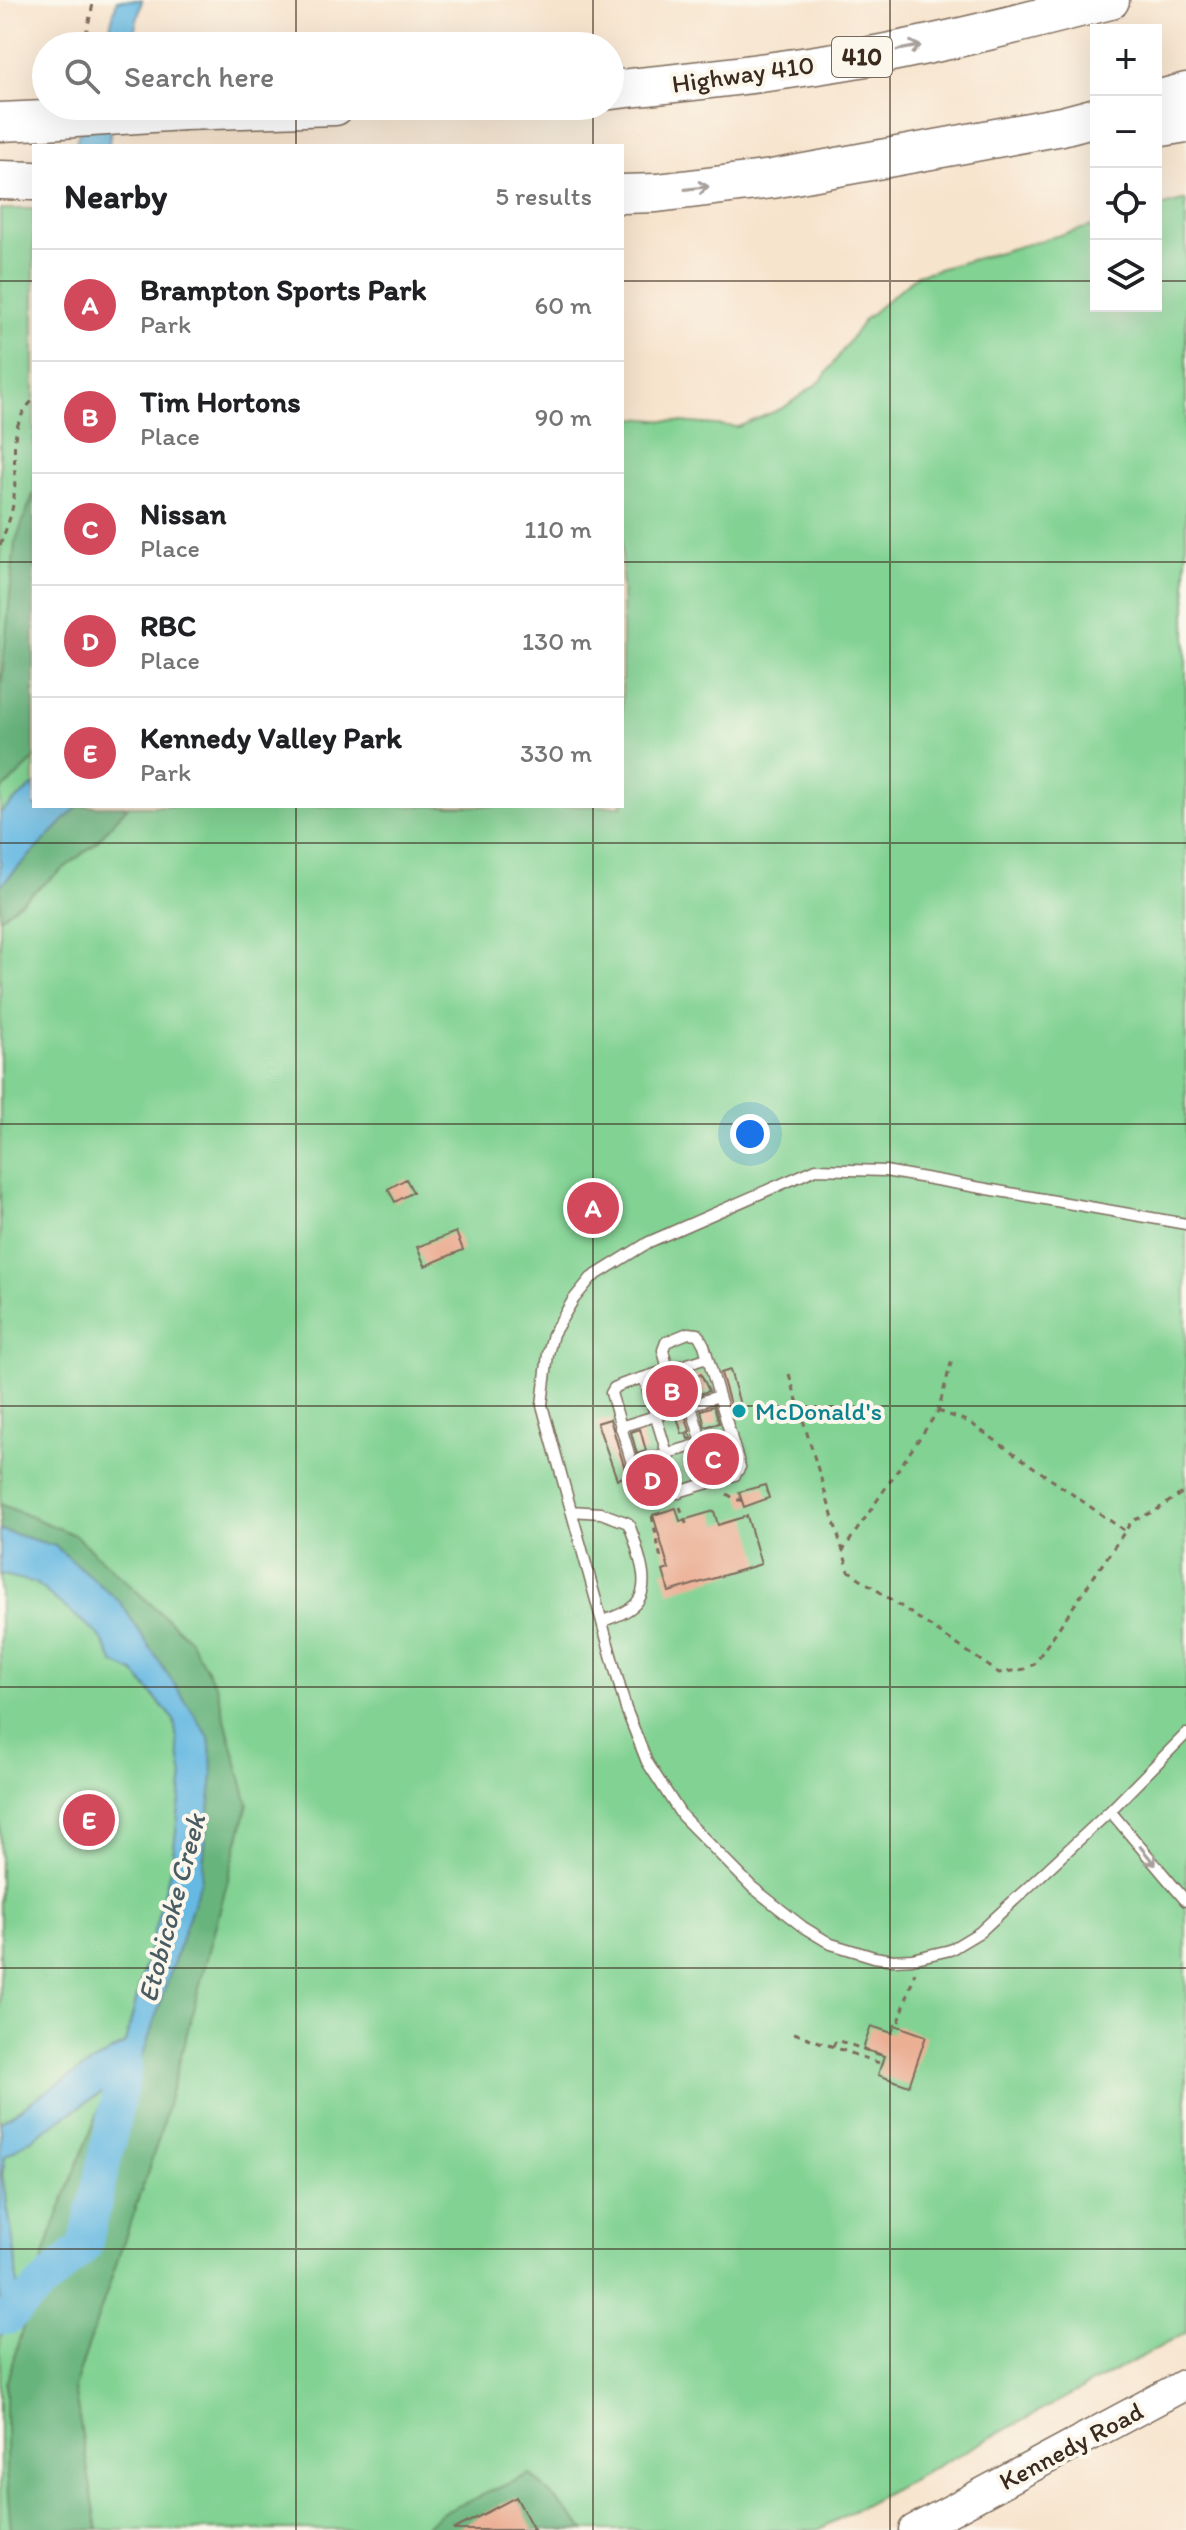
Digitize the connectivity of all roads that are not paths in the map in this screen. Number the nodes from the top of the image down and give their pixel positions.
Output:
1 (1110, 0) edge
2 (624, 89) edge
3 (1186, 92) edge
4 (1162, 98) edge
5 (1090, 119) edge
6 (45, 120) edge
7 (0, 122) edge
8 (1186, 123) edge
9 (1162, 127) edge
10 (1090, 139) edge
11 (772, 179) junction
12 (624, 194) edge
13 (1186, 1224) edge
14 (707, 1358) junction
15 (679, 1366) junction
16 (668, 1370) junction
17 (644, 1378) junction
18 (719, 1396) junction
19 (691, 1405) junction
20 (655, 1416) junction
21 (620, 1427) junction
22 (731, 1435) junction
23 (702, 1443) junction
24 (667, 1454) junction
25 (631, 1464) junction
26 (679, 1497) junction
27 (571, 1511) junction
28 (602, 1621) junction
29 (1186, 1734) edge
30 (1110, 1811) junction
31 (1186, 1901) edge
32 (1186, 2384) edge
33 (914, 2530) edge

2 -> 1 highway, Highway 410 / 410
3 - 4 highway
5 - 11 highway
6 - 7 highway, bridge
8 - 9 highway
10 - 11 highway
12 -> 11 highway
13 - 27 lane
14 - 15 lane
14 - 16 lane
14 - 18 lane
15 - 16 lane
15 - 19 lane
16 - 17 lane
17 - 20 lane
17 - 21 lane
18 - 19 lane
18 - 22 lane
19 - 20 lane
19 - 23 lane
20 - 21 lane
20 - 24 lane
21 - 25 lane
22 - 23 lane
22 - 26 lane
23 - 24 lane
24 - 25 lane
24 - 26 lane
25 - 26 lane
27 - 28 lane
27 - 28 lane
28 - 30 lane
29 - 30 lane
30 -> 31 lane
32 - 33 main road, Kennedy Road

